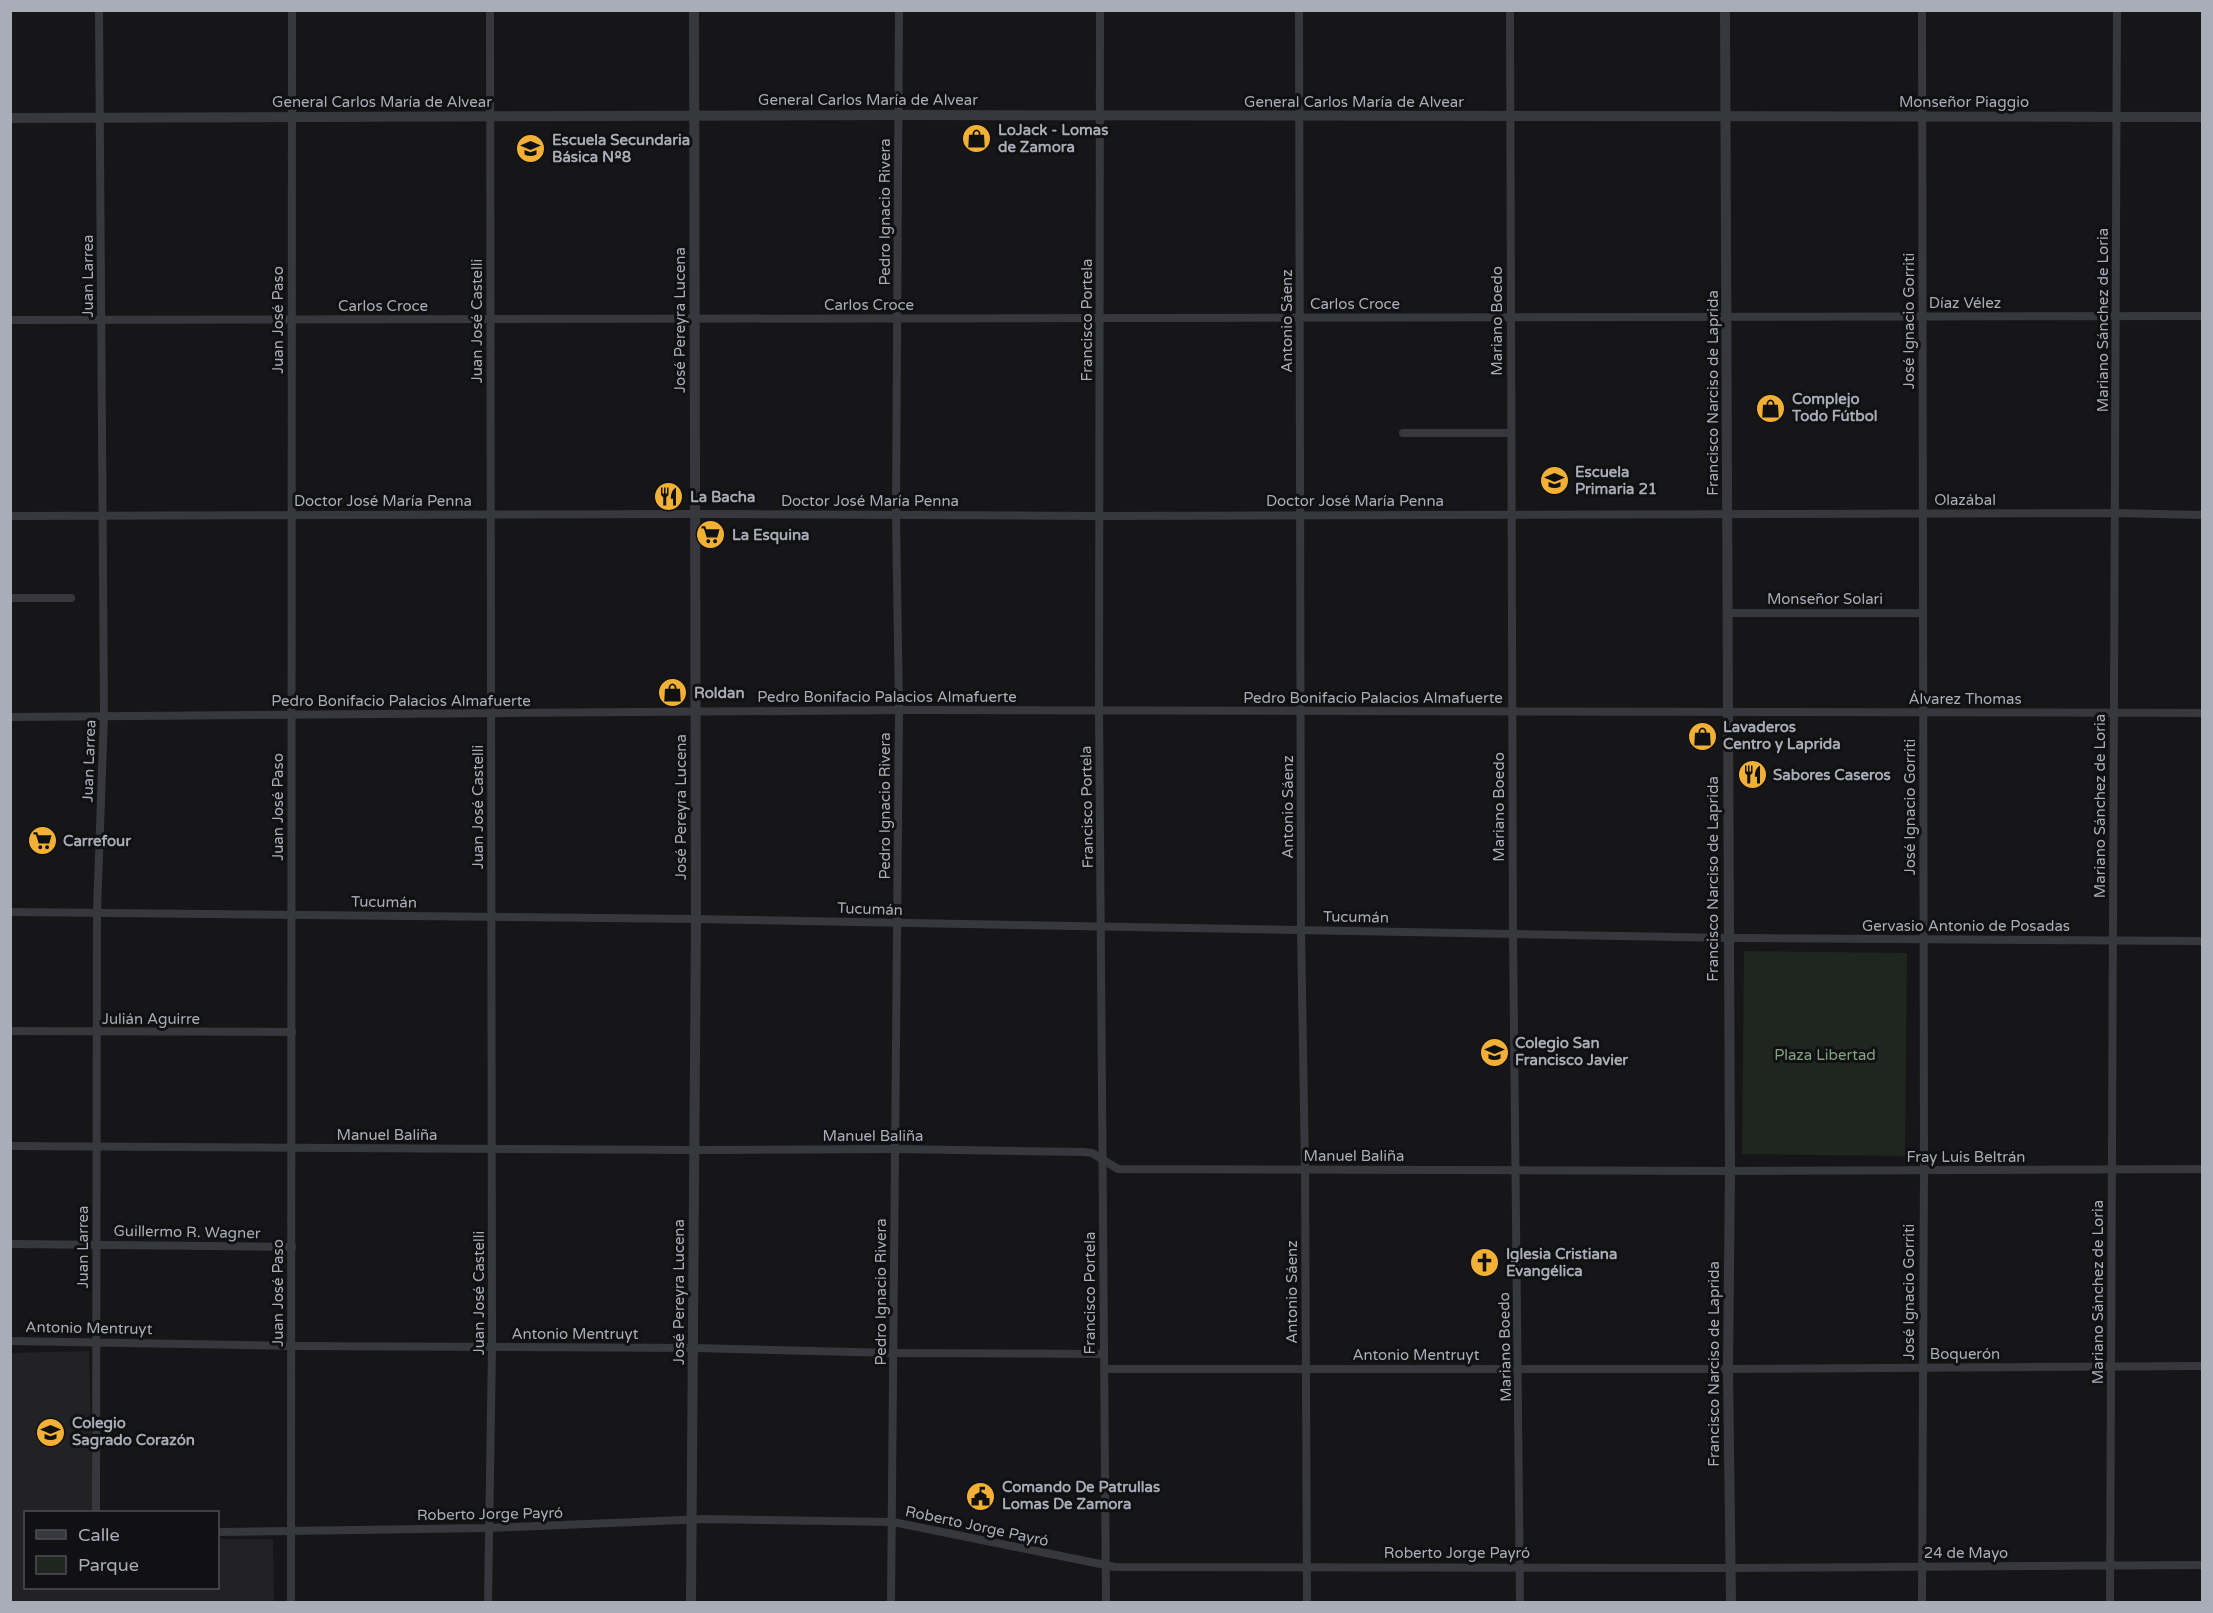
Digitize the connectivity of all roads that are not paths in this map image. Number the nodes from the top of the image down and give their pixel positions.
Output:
1 (99, 10) edge
2 (292, 10) edge
3 (490, 10) edge
4 (694, 10) edge
5 (899, 10) edge
6 (1100, 10) edge
7 (1299, 10) edge
8 (1510, 10) edge
9 (1725, 10) edge
10 (1922, 10) edge
11 (2117, 10) edge
12 (899, 115) junction
13 (491, 116) junction
14 (696, 116) junction
15 (1922, 116) junction
16 (292, 117) junction
17 (1100, 117) junction
18 (1299, 117) junction
19 (1510, 117) junction
20 (1726, 117) junction
21 (2117, 117) junction
22 (2202, 117) edge
23 (10, 118) edge
24 (100, 118) junction
25 (2116, 315) junction
26 (1922, 316) junction
27 (2202, 316) edge
28 (1727, 317) junction
29 (695, 318) junction
30 (1101, 318) junction
31 (1301, 318) junction
32 (1511, 318) junction
33 (491, 319) junction
34 (898, 319) junction
35 (10, 320) edge
36 (102, 320) junction
37 (292, 320) junction
38 (1403, 433) dead end
39 (1511, 433) junction
40 (1923, 513) junction
41 (2115, 513) junction
42 (491, 514) junction
43 (694, 514) junction
44 (1300, 514) junction
45 (1511, 514) junction
46 (1728, 514) junction
47 (292, 515) junction
48 (896, 515) junction
49 (2202, 515) edge
50 (10, 516) edge
51 (103, 516) junction
52 (1099, 516) junction
53 (10, 598) edge
54 (70, 598) dead end
55 (1728, 613) junction
56 (1923, 613) junction
57 (1099, 710) junction
58 (696, 711) junction
59 (899, 711) junction
60 (1728, 711) junction
61 (1301, 712) junction
62 (1512, 712) junction
63 (1923, 712) junction
64 (2114, 713) junction
65 (492, 714) junction
66 (2202, 714) edge
67 (104, 715) junction
68 (292, 715) junction
69 (10, 717) edge
70 (10, 912) edge
71 (97, 912) junction
72 (292, 914) junction
73 (492, 917) junction
74 (696, 919) junction
75 (897, 923) junction
76 (1101, 926) junction
77 (1301, 929) junction
78 (1513, 933) junction
79 (1729, 938) junction
80 (1923, 939) junction
81 (2113, 940) junction
82 (2202, 941) edge
83 (10, 1031) edge
84 (97, 1032) junction
85 (292, 1032) junction
86 (10, 1146) edge
87 (96, 1146) junction
88 (291, 1148) junction
89 (492, 1149) junction
90 (896, 1149) junction
91 (694, 1150) junction
92 (1102, 1159) junction
93 (1305, 1169) junction
94 (1516, 1169) junction
95 (2202, 1169) edge
96 (1924, 1170) junction
97 (2112, 1170) junction
98 (1730, 1171) junction
99 (10, 1244) edge
100 (96, 1245) junction
101 (292, 1246) junction
102 (10, 1341) edge
103 (96, 1341) junction
104 (292, 1346) junction
105 (492, 1347) junction
106 (694, 1348) junction
107 (894, 1353) junction
108 (1104, 1354) junction
109 (2202, 1366) edge
110 (2112, 1367) junction
111 (1305, 1368) junction
112 (1922, 1368) junction
113 (1104, 1369) junction
114 (1519, 1369) junction
115 (1728, 1369) junction
116 (96, 1511) edge
117 (693, 1520) junction
118 (892, 1522) junction
119 (488, 1528) junction
120 (291, 1531) junction
121 (219, 1532) edge
122 (2202, 1565) edge
123 (1106, 1566) junction
124 (1520, 1566) junction
125 (1921, 1566) junction
126 (2111, 1566) junction
127 (1307, 1567) junction
128 (1730, 1568) junction
129 (291, 1602) edge
130 (488, 1602) edge
131 (691, 1602) edge
132 (891, 1602) edge
133 (1106, 1602) edge
134 (1307, 1602) edge
135 (1520, 1602) edge
136 (1731, 1602) edge
137 (1922, 1602) edge
138 (2110, 1602) edge

1 - 24 street, Juan Larrea
2 - 16 street, Juan José Paso
3 - 13 street, Juan José Castelli
4 - 14 street, José Pereyra Lucena
5 - 12 street, Pedro Ignacio Rivera
6 - 17 street, Francisco Portela
7 - 18 street, Antonio Sáenz
8 - 19 street, Mariano Boedo
9 - 20 street, Francisco Narciso de Laprida
10 - 15 street, José Ignacio Gorriti
11 - 21 street, Mariano Sánchez de Loria
12 - 14 street, General Carlos María de Alvear
12 - 17 street, General Carlos María de Alvear
12 - 34 street, Pedro Ignacio Rivera
13 - 14 street, General Carlos María de Alvear
13 - 16 street, General Carlos María de Alvear
13 - 33 street, Juan José Castelli
14 - 29 street, José Pereyra Lucena
15 - 20 street, Monseñor Piaggio
15 - 21 street, Monseñor Piaggio
15 - 26 street, José Ignacio Gorriti
16 - 24 street, General Carlos María de Alvear
16 - 37 street, Juan José Paso
17 - 18 street, General Carlos María de Alvear
17 - 30 street, Francisco Portela
18 - 19 street, General Carlos María de Alvear
18 - 31 street, Antonio Sáenz
19 - 20 street, General Carlos María de Alvear
19 - 32 street, Mariano Boedo
20 - 28 street, Francisco Narciso de Laprida
21 - 22 street, Monseñor Piaggio
21 - 25 street, Mariano Sánchez de Loria
23 - 24 street, General Carlos María de Alvear
24 - 36 street, Juan Larrea
25 - 26 street, Díaz Vélez
25 - 27 street, Díaz Vélez
25 - 41 street, Mariano Sánchez de Loria
26 - 28 street, Díaz Vélez
26 - 40 street, José Ignacio Gorriti
28 - 32 street, Carlos Croce
28 - 46 street, Francisco Narciso de Laprida
29 - 33 street, Carlos Croce
29 - 34 street, Carlos Croce
29 - 43 street, José Pereyra Lucena
30 - 31 street, Carlos Croce
30 - 34 street, Carlos Croce
30 - 52 street, Francisco Portela
31 - 32 street, Carlos Croce
31 - 44 street, Antonio Sáenz
32 - 39 street, Mariano Boedo
33 - 37 street, Carlos Croce
33 - 42 street, Juan José Castelli
34 - 48 street, Pedro Ignacio Rivera
35 - 36 street, Carlos Croce
36 - 37 street, Carlos Croce
36 - 51 street, Juan Larrea
37 - 47 street, Juan José Paso
38 - 39 street
39 - 45 street, Mariano Boedo
40 - 41 street, Olazábal
40 - 46 street, Olazábal
40 - 56 street, José Ignacio Gorriti
41 - 49 street, Olazábal
41 - 64 street, Mariano Sánchez de Loria
42 - 43 street, Doctor José María Penna
42 - 47 street, Doctor José María Penna
42 - 65 street, Juan José Castelli
43 - 48 street, Doctor José María Penna
43 - 58 street, José Pereyra Lucena
44 - 45 street, Doctor José María Penna
44 - 52 street, Doctor José María Penna
44 - 61 street, Antonio Sáenz
45 - 46 street, Doctor José María Penna
45 - 62 street, Mariano Boedo
46 - 55 street, Francisco Narciso de Laprida
47 - 51 street, Doctor José María Penna
47 - 68 street, Juan José Paso
48 - 52 street, Doctor José María Penna
48 - 59 street, Pedro Ignacio Rivera
50 - 51 street, Doctor José María Penna
51 - 67 street, Juan Larrea
52 - 57 street, Francisco Portela
53 - 54 street
55 - 56 street, Monseñor Solari
55 - 60 street, Francisco Narciso de Laprida
56 - 63 street, José Ignacio Gorriti
57 - 59 street, Pedro Bonifacio Palacios Almafuerte
57 - 61 street, Pedro Bonifacio Palacios Almafuerte
57 - 76 street, Francisco Portela
58 - 59 street, Pedro Bonifacio Palacios Almafuerte
58 - 65 street, Pedro Bonifacio Palacios Almafuerte
58 - 74 street, José Pereyra Lucena
59 - 75 street, Pedro Ignacio Rivera
60 - 62 street, Pedro Bonifacio Palacios Almafuerte
60 - 63 street, Álvarez Thomas
60 - 79 street, Francisco Narciso de Laprida
61 - 62 street, Pedro Bonifacio Palacios Almafuerte
61 - 77 street, Antonio Sáenz
62 - 78 street, Mariano Boedo
63 - 64 street, Álvarez Thomas
63 - 80 street, José Ignacio Gorriti
64 - 66 street, Álvarez Thomas
64 - 81 street, Mariano Sánchez de Loria
65 - 68 street, Pedro Bonifacio Palacios Almafuerte
65 - 73 street, Juan José Castelli
67 - 68 street, Pedro Bonifacio Palacios Almafuerte
67 - 69 street, Pedro Bonifacio Palacios Almafuerte
67 - 71 street, Juan Larrea
68 - 72 street, Juan José Paso
70 - 71 street, Tucumán
71 - 72 street, Tucumán
71 - 84 street, Juan Larrea
72 - 73 street, Tucumán
72 - 85 street, Juan José Paso
73 - 74 street, Tucumán
73 - 89 street, Juan José Castelli
74 - 75 street, Tucumán
74 - 91 street, José Pereyra Lucena
75 - 76 street, Tucumán
75 - 90 street, Pedro Ignacio Rivera
76 - 77 street, Tucumán
76 - 92 street, Francisco Portela
77 - 78 street, Tucumán
77 - 93 street, Antonio Sáenz
78 - 79 street, Tucumán
78 - 94 street, Mariano Boedo
79 - 80 street, Gervasio Antonio de Posadas
79 - 98 street, Francisco Narciso de Laprida
80 - 81 street, Gervasio Antonio de Posadas
80 - 96 street, José Ignacio Gorriti
81 - 82 street, Gervasio Antonio de Posadas
81 - 97 street, Mariano Sánchez de Loria
83 - 84 street, Julián Aguirre
84 - 85 street, Julián Aguirre
84 - 87 street, Juan Larrea
85 - 88 street, Juan José Paso
86 - 87 street, Manuel Baliña
87 - 88 street, Manuel Baliña
87 - 100 street, Juan Larrea
88 - 89 street, Manuel Baliña
88 - 101 street, Juan José Paso
89 - 91 street, Manuel Baliña
89 - 105 street, Juan José Castelli
90 - 91 street, Manuel Baliña
90 - 92 street, Manuel Baliña
90 - 107 street, Pedro Ignacio Rivera
91 - 106 street, José Pereyra Lucena
92 - 93 street, Manuel Baliña
92 - 108 street, Francisco Portela
93 - 94 street, Manuel Baliña
93 - 111 street, Antonio Sáenz
94 - 98 street, Manuel Baliña
94 - 114 street, Mariano Boedo
95 - 97 street, Fray Luis Beltrán
96 - 97 street, Fray Luis Beltrán
96 - 98 street, Fray Luis Beltrán
96 - 112 street, José Ignacio Gorriti
97 - 110 street, Mariano Sánchez de Loria
98 - 115 street, Francisco Narciso de Laprida
99 - 100 street, Guillermo R. Wagner
100 - 101 street, Guillermo R. Wagner
100 - 103 street, Juan Larrea
101 - 104 street, Juan José Paso
102 - 103 street, Antonio Mentruyt
103 - 104 street, Antonio Mentruyt
103 - 116 street, Juan Larrea
104 - 105 street, Antonio Mentruyt
104 - 120 street, Juan José Paso
105 - 106 street, Antonio Mentruyt
105 - 119 street, Juan José Castelli
106 - 107 street, Antonio Mentruyt
106 - 117 street, José Pereyra Lucena
107 - 108 street, Antonio Mentruyt
107 - 118 street, Pedro Ignacio Rivera
108 - 113 street, Francisco Portela
109 - 110 street, Boquerón
110 - 112 street, Boquerón
110 - 126 street, Mariano Sánchez de Loria
111 - 113 street, Antonio Mentruyt
111 - 114 street, Antonio Mentruyt
111 - 127 street, Antonio Sáenz
112 - 115 street, Boquerón
112 - 125 street, José Ignacio Gorriti
113 - 123 street, Francisco Portela
114 - 115 street, Antonio Mentruyt
114 - 124 street, Mariano Boedo
115 - 128 street, Francisco Narciso de Laprida
117 - 118 street, Roberto Jorge Payró
117 - 119 street, Roberto Jorge Payró
117 - 131 street, José Pereyra Lucena
118 - 123 street, Roberto Jorge Payró
118 - 132 street, Pedro Ignacio Rivera
119 - 120 street, Roberto Jorge Payró
119 - 130 street, Juan José Castelli
120 - 121 street, Roberto Jorge Payró
120 - 129 street, Juan José Paso
122 - 126 street, 24 de Mayo
123 - 127 street, Roberto Jorge Payró
123 - 133 street, Francisco Portela
124 - 127 street, Roberto Jorge Payró
124 - 128 street, Roberto Jorge Payró
124 - 135 street, Mariano Boedo
125 - 126 street, 24 de Mayo
125 - 128 street, 24 de Mayo
125 - 137 street, José Ignacio Gorriti
126 - 138 street, Mariano Sánchez de Loria
127 - 134 street, Antonio Sáenz
128 - 136 street, Francisco Narciso de Laprida

